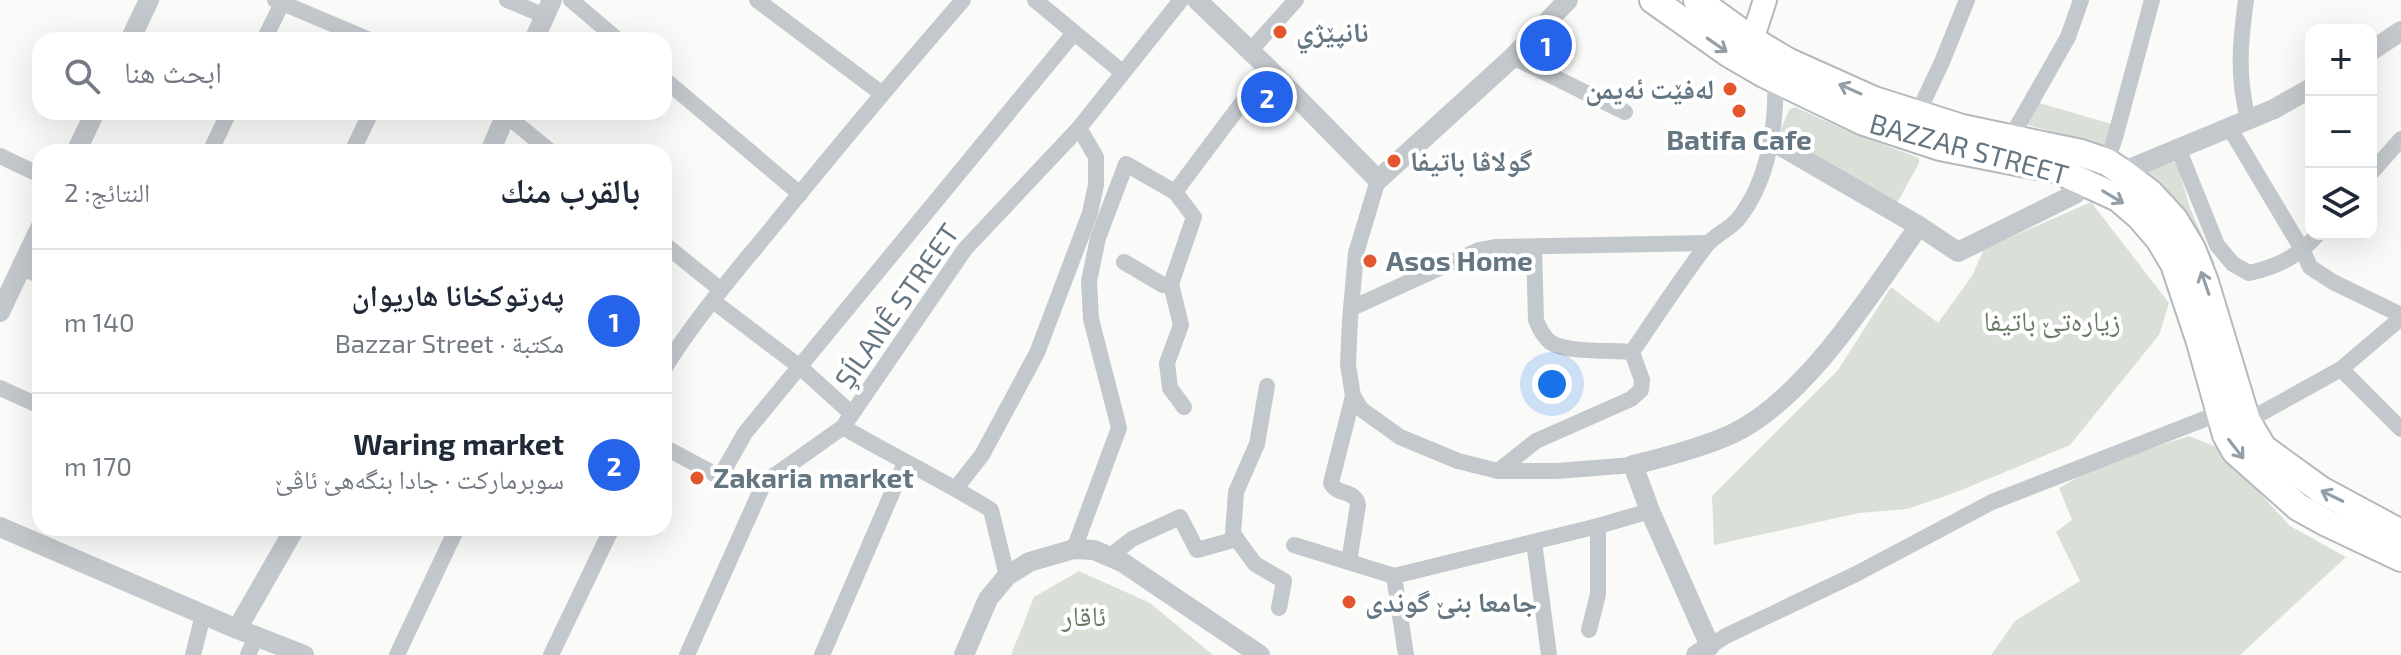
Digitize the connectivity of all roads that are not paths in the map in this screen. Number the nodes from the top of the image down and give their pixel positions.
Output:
1 (149, 0) edge
2 (507, 0) edge
3 (571, 0) edge
4 (757, 0) edge
5 (1035, 0) edge
6 (1181, 0) edge
7 (1197, 0) edge
8 (1296, 0) edge
9 (1568, 0) edge
10 (1697, 0) edge
11 (1765, 0) edge
12 (1967, 0) edge
13 (2081, 0) edge
14 (2152, 0) edge
15 (2246, 0) edge
16 (960, 1) edge
17 (278, 2) edge
18 (1671, 5) edge
19 (549, 8) edge
20 (2401, 31) edge
21 (134, 32) edge
22 (267, 32) edge
23 (351, 32) edge
24 (538, 32) edge
25 (609, 32) edge
26 (1074, 33) junction
27 (1752, 40) junction
28 (2377, 47) edge
29 (1250, 51) junction
30 (1513, 57) junction
31 (1268, 68) junction
32 (1122, 72) junction
33 (1775, 80) junction
34 (672, 86) edge
35 (2305, 91) edge
36 (881, 93) junction
37 (1625, 112) dead end
38 (1917, 115) junction
39 (91, 120) edge
40 (225, 120) edge
41 (367, 120) edge
42 (503, 120) edge
43 (513, 120) edge
44 (2239, 123) junction
45 (1079, 128) junction
46 (2010, 139) junction
47 (2401, 139) edge
48 (1772, 141) junction
49 (80, 144) edge
50 (214, 144) edge
51 (356, 144) edge
52 (493, 144) edge
53 (542, 144) edge
54 (2178, 148) junction
55 (0, 156) edge
56 (2115, 167) junction
57 (2375, 168) edge
58 (32, 171) edge
59 (2080, 179) junction
60 (1378, 180) junction
61 (1175, 192) junction
62 (800, 194) junction
63 (1919, 226) junction
64 (2313, 240) edge
65 (1708, 243) junction
66 (1534, 247) junction
67 (2303, 251) junction
68 (672, 252) edge
69 (1124, 262) dead end
70 (31, 272) edge
71 (1171, 284) junction
72 (717, 296) junction
73 (1352, 308) junction
74 (0, 312) edge
75 (2401, 316) edge
76 (1632, 352) junction
77 (672, 358) edge
78 (800, 367) junction
79 (2341, 369) junction
80 (1267, 386) dead end
81 (0, 388) edge
82 (1353, 396) junction
83 (32, 402) edge
84 (1184, 407) dead end
85 (2220, 413) junction
86 (848, 421) junction
87 (2247, 421) junction
88 (2401, 429) edge
89 (672, 451) edge
90 (905, 463) junction
91 (1633, 465) junction
92 (1498, 471) junction
93 (720, 477) junction
94 (764, 483) junction
95 (956, 488) junction
96 (1650, 511) junction
97 (1598, 526) junction
98 (0, 527) edge
99 (2401, 533) edge
100 (292, 536) edge
101 (453, 536) edge
102 (608, 536) edge
103 (1237, 539) junction
104 (1534, 542) junction
105 (1294, 545) dead end
106 (1074, 549) junction
107 (1109, 557) junction
108 (2401, 558) edge
109 (1349, 562) junction
110 (1007, 576) junction
111 (1394, 576) junction
112 (1279, 608) dead end
113 (203, 615) junction
114 (1589, 630) dead end
115 (247, 640) edge
116 (1703, 651) edge
117 (193, 655) edge
118 (304, 655) edge
119 (397, 655) edge
120 (551, 655) edge
121 (687, 655) edge
122 (822, 655) edge
123 (964, 655) edge
124 (1260, 655) edge
125 (1406, 655) edge
126 (1549, 655) edge

1 - 21 street
2 - 19 street
3 - 25 street
4 - 36 street
5 - 26 street
6 - 32 street, ŞÍLANÊ STREET
7 - 29 street
8 - 29 street
9 - 30 street
10 - 27 highway, BAZZAR STREET
11 - 27 main road
12 - 38 street
13 - 46 street
14 - 56 street
15 - 44 street
16 - 36 street
17 - 22 street
17 - 23 street
18 -> 33 highway, BAZZAR STREET
19 - 24 street
20 - 28 street
26 - 32 street
26 - 78 street
38 -> 27 highway, BAZZAR STREET
29 - 31 street
30 - 37 street
30 - 60 street
31 - 60 street
31 - 61 street
32 - 45 street, ŞÍLANÊ STREET
33 - 48 street
33 - 59 highway, BAZZAR STREET
34 - 62 street
35 - 44 street
36 - 62 street
38 - 46 highway, BAZZAR STREET
39 - 49 street
40 - 50 street
41 - 51 street
42 - 52 street
43 - 53 street
44 - 54 street
44 - 67 street
45 - 86 street, ŞÍLANÊ STREET
45 - 95 street
46 - 56 highway, BAZZAR STREET
47 - 57 street
48 - 63 street
48 - 65 street
54 - 56 street
54 - 67 street
55 - 58 street
87 -> 56 highway, BAZZAR STREET
59 - 63 street
59 -> 85 highway, BAZZAR STREET
60 - 73 street
61 - 71 street
61 - 106 street
62 - 72 street
63 - 91 street
64 - 67 street
65 - 66 street
65 - 76 street
66 - 73 street
66 - 76 street
67 - 75 street
68 - 72 street
69 - 71 street
70 - 74 street
71 - 84 street
72 - 77 street
72 - 78 street
73 - 82 street
75 - 79 street
76 - 92 street
78 - 86 street
78 - 93 street
79 - 87 street
79 - 88 street
80 - 103 street
81 - 83 street
82 - 92 street
82 - 109 street
85 -> 108 highway, BAZZAR STREET
85 - 116 street
86 - 90 street
86 - 94 street, ŞÍLANÊ STREET
99 -> 87 highway, BAZZAR STREET
89 - 93 street
90 - 95 street
90 - 122 street
91 - 92 street
91 - 96 street
93 - 94 street
94 - 121 street
95 - 110 street
96 - 97 street
96 - 116 street
97 - 104 street
97 - 114 street
98 - 113 street
100 - 115 street
101 - 119 street
102 - 120 street
103 - 107 street
103 - 112 street
104 - 111 street
104 - 126 street
105 - 109 street
106 - 107 street
106 - 110 street
107 - 124 street
109 - 111 street
110 - 123 street
111 - 125 street
113 - 115 street
113 - 117 street
115 - 118 street

